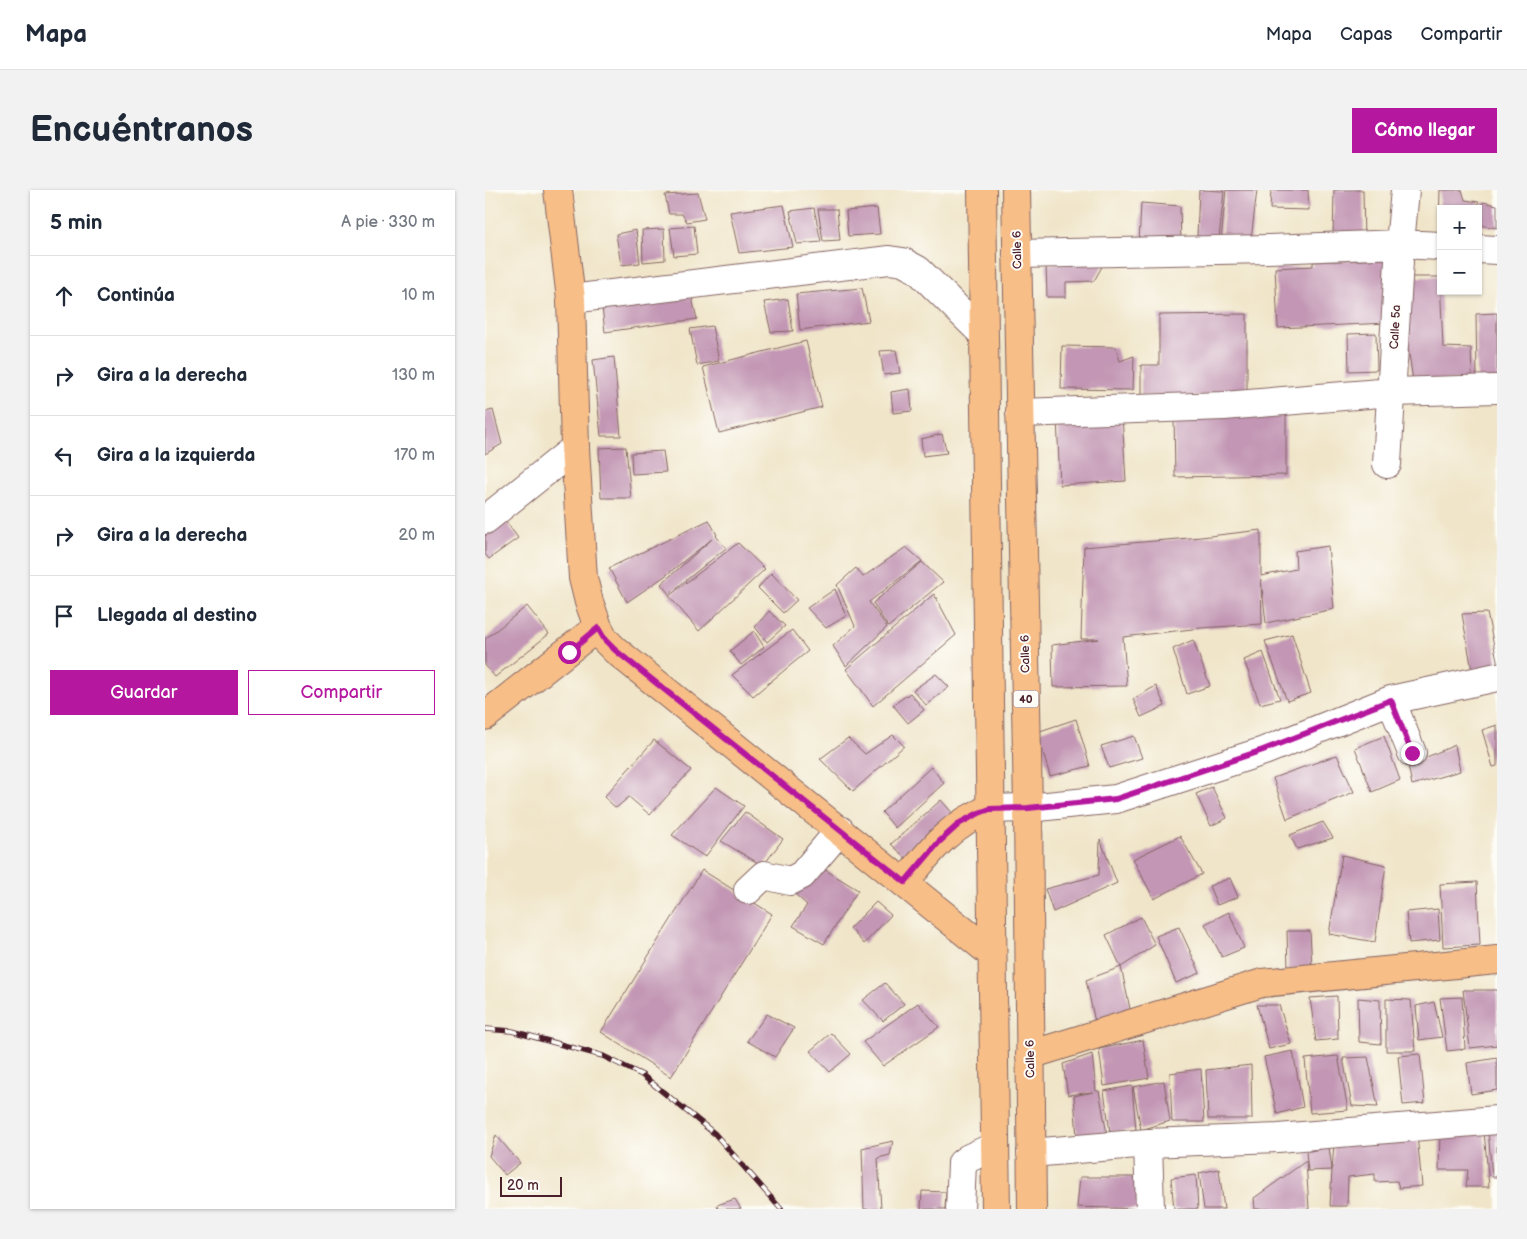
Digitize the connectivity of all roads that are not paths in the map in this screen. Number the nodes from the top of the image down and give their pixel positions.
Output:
1 (558, 190) edge
2 (982, 190) edge
3 (1016, 190) edge
4 (1405, 190) edge
5 (1400, 244) junction
6 (1437, 246) edge
7 (1482, 249) edge
8 (1497, 250) edge
9 (1017, 254) junction
10 (571, 299) junction
11 (983, 334) junction
12 (1497, 389) edge
13 (1392, 392) junction
14 (1020, 413) junction
15 (575, 448) junction
16 (1387, 464) dead end
17 (485, 520) edge
18 (598, 628) junction
19 (1497, 677) edge
20 (1391, 700) junction
21 (485, 716) edge
22 (1412, 753) dead end
23 (1028, 808) junction
24 (990, 809) junction
25 (839, 830) junction
26 (905, 882) junction
27 (748, 890) dead end
28 (992, 954) junction
29 (1497, 960) edge
30 (1030, 1055) junction
31 (1497, 1120) edge
32 (1148, 1143) junction
33 (995, 1146) junction
34 (1031, 1153) junction
35 (959, 1209) edge
36 (996, 1209) edge
37 (1032, 1209) edge
38 (1150, 1209) edge

1 - 10 main road
2 - 11 main road
3 - 9 main road, Calle 6 / 40
4 - 5 street, Calle 5a
5 - 6 street
5 - 9 street
5 - 13 street, Calle 5a
7 - 8 street
9 - 14 main road, Calle 6 / 40
10 - 11 street
10 - 15 main road
11 - 24 main road
12 - 13 street
13 - 14 street
13 - 16 street, Calle 5a
14 - 23 main road, Calle 6 / 40
15 - 17 street
15 - 18 main road
18 - 21 main road
18 - 25 main road
19 - 20 street
20 - 22 street
20 - 23 street
23 - 24 street
23 - 30 main road, Calle 6 / 40
24 - 26 main road
24 - 28 main road
25 - 26 main road
25 - 27 street
26 - 28 main road
28 - 33 main road
29 - 30 main road
30 - 34 main road, Calle 6 / 40
31 - 32 street
32 - 34 street
32 - 38 street
33 - 35 street
33 - 36 main road
34 - 37 main road, Calle 6 / 40

